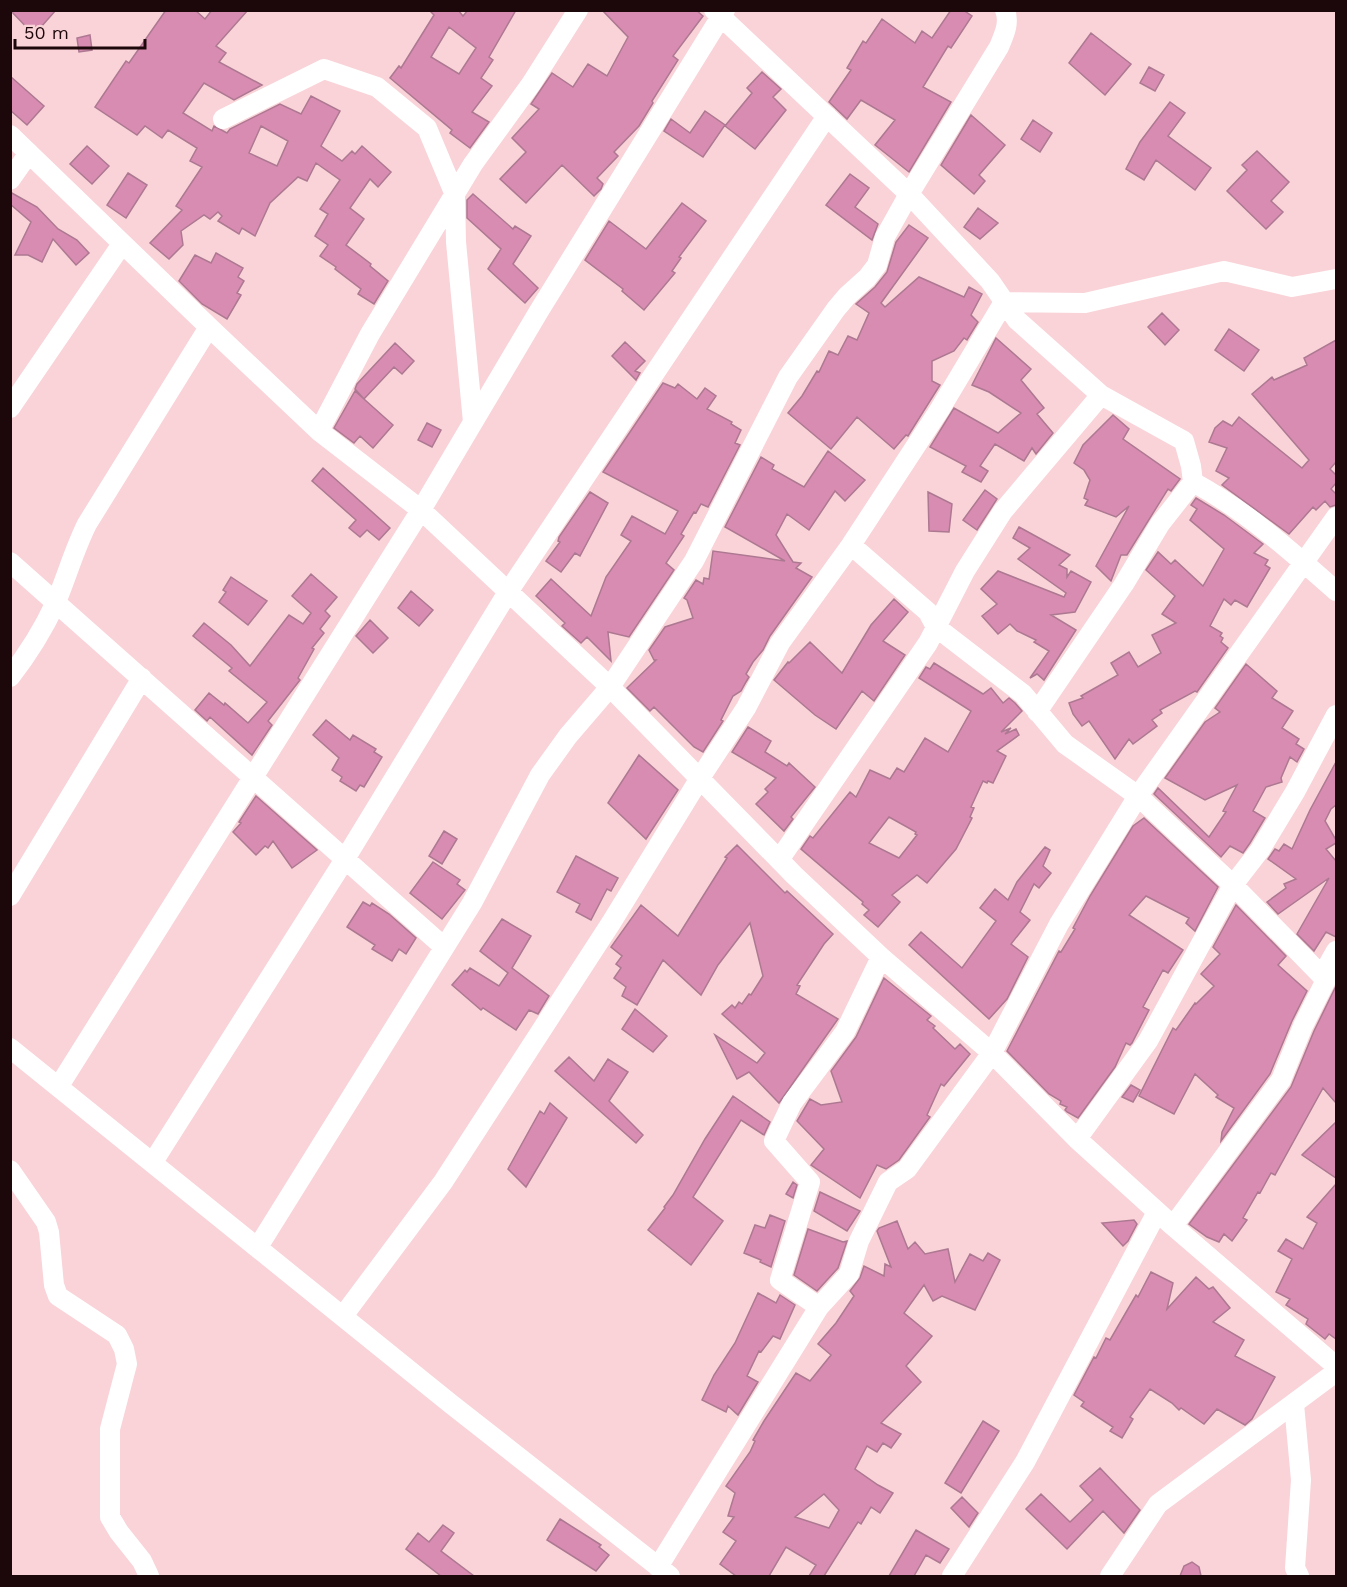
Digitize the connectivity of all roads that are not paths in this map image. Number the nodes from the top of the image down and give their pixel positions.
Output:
1 (578, 10) edge
2 (1005, 10) edge
3 (720, 13) edge
4 (827, 116) junction
5 (223, 120) dead end
6 (10, 135) edge
7 (29, 153) junction
8 (10, 180) edge
9 (909, 194) junction
10 (454, 195) junction
11 (122, 244) junction
12 (1336, 279) edge
13 (1004, 302) junction
14 (209, 327) junction
15 (1101, 395) junction
16 (10, 408) edge
17 (473, 422) junction
18 (320, 430) junction
19 (1193, 482) junction
20 (421, 510) junction
21 (1336, 517) edge
22 (851, 545) junction
23 (10, 562) edge
24 (1303, 562) junction
25 (1336, 591) edge
26 (508, 592) junction
27 (56, 602) junction
28 (936, 627) junction
29 (10, 677) edge
30 (142, 678) junction
31 (610, 687) junction
32 (1037, 712) junction
33 (1336, 715) edge
34 (253, 776) junction
35 (700, 778) junction
36 (1138, 796) junction
37 (345, 859) junction
38 (779, 860) junction
39 (1233, 885) junction
40 (10, 896) edge
41 (444, 947) junction
42 (1336, 951) edge
43 (881, 957) junction
44 (1326, 980) junction
45 (10, 1048) edge
46 (992, 1053) junction
47 (59, 1086) junction
48 (1077, 1139) junction
49 (153, 1162) junction
50 (10, 1170) edge
51 (1157, 1212) junction
52 (1173, 1226) junction
53 (258, 1247) junction
54 (819, 1307) junction
55 (343, 1316) junction
56 (1336, 1366) edge
57 (1336, 1372) edge
58 (1294, 1404) junction
59 (664, 1572) edge
60 (149, 1576) edge
61 (952, 1576) edge
62 (1110, 1576) edge
63 (1299, 1576) edge

1 - 10 street
2 - 9 street
3 - 4 street
3 - 17 street
4 - 9 street
4 - 26 street
5 - 10 street
6 - 7 street
7 - 8 street
7 - 11 street
9 - 13 street
9 - 31 street
10 - 17 street
10 - 18 street
11 - 14 street
11 - 16 street
12 - 13 street
13 - 15 street
13 - 22 street
14 - 18 street
14 - 27 street
15 - 19 street
15 - 28 street
17 - 20 street
18 - 20 street
19 - 24 street
19 - 32 street
20 - 26 street
20 - 34 street
21 - 24 street
22 - 28 street
22 - 35 street
23 - 27 street
24 - 25 street
24 - 36 street
26 - 31 street
26 - 37 street
27 - 29 street
27 - 30 street
28 - 32 street
28 - 38 street
30 - 34 street
30 - 40 street
31 - 35 street
31 - 41 street
32 - 36 street
33 - 39 street
34 - 37 street
34 - 47 street
35 - 38 street
35 - 55 street
36 - 39 street
36 - 46 street
37 - 41 street
37 - 49 street
38 - 43 street
39 - 44 street
39 - 48 street
41 - 53 street
42 - 44 street
43 - 46 street
43 - 54 street
44 - 52 street
45 - 47 street
46 - 48 street
46 - 54 street
47 - 49 street
48 - 51 street
49 - 53 street
50 - 60 street
51 - 52 street
51 - 61 street
52 - 56 street
53 - 55 street
54 - 59 street
55 - 59 street
57 - 58 street
58 - 62 street
58 - 63 street

